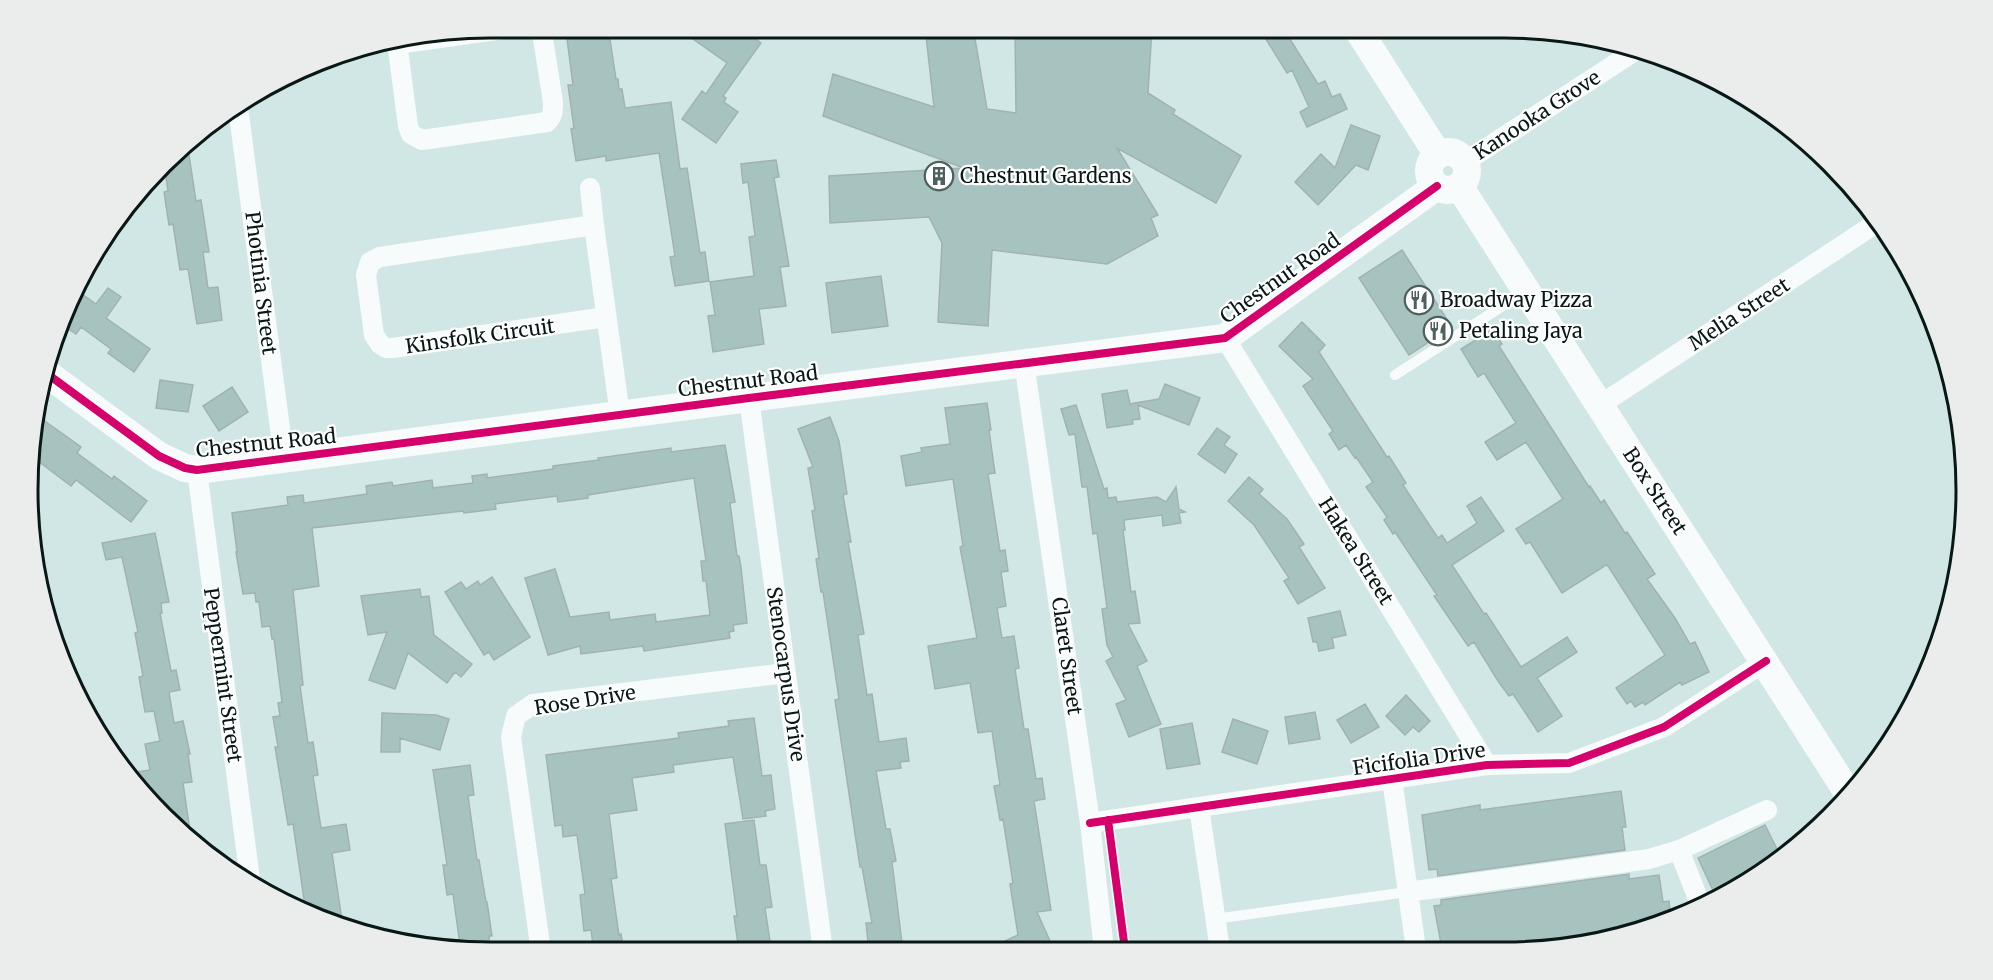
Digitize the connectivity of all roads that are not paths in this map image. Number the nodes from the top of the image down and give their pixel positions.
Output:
1 (543, 38) edge
2 (1363, 38) edge
3 (398, 47) edge
4 (1628, 56) edge
5 (239, 114) edge
6 (1454, 178) junction
7 (590, 188) dead end
8 (594, 225) junction
9 (1870, 227) edge
10 (1526, 290) junction
11 (606, 317) junction
12 (1225, 338) junction
13 (1024, 362) junction
14 (1395, 375) dead end
15 (52, 377) edge
16 (748, 398) junction
17 (1600, 405) junction
18 (620, 415) junction
19 (284, 459) junction
20 (197, 470) junction
21 (1766, 661) junction
22 (786, 673) junction
23 (1487, 765) junction
24 (1392, 778) junction
25 (1844, 787) edge
26 (1199, 807) junction
27 (1767, 810) dead end
28 (1090, 823) junction
29 (1679, 850) junction
30 (249, 872) edge
31 (1407, 892) junction
32 (1698, 898) edge
33 (1215, 919) junction
34 (540, 942) edge
35 (822, 942) edge
36 (1103, 942) edge
37 (1219, 942) edge
38 (1415, 942) edge

1 - 3 street
2 - 6 street
4 - 6 street, Kanooka Grove
5 - 19 street, Photinia Street
6 - 10 street, Box Street
6 - 12 street, Chestnut Road
7 - 8 street
8 - 11 street
8 - 11 street, Kinsfolk Circuit
9 - 17 street, Melia Street
10 - 14 lane
10 - 17 street, Box Street
11 - 18 street
12 - 13 street, Chestnut Road
12 - 23 street, Hakea Street
13 - 16 street, Chestnut Road
13 - 28 street, Claret Street
15 - 20 street, Chestnut Road
16 - 18 street, Chestnut Road
16 - 22 street, Stenocarpus Drive
17 - 21 street, Box Street
18 - 19 street, Chestnut Road
19 - 20 street, Chestnut Road
20 - 30 street, Peppermint Street
21 - 23 street, Ficifolia Drive
21 - 25 street, Box Street
22 - 34 street, Rose Drive
22 - 35 street, Stenocarpus Drive
23 - 24 street, Ficifolia Drive
24 - 26 street, Ficifolia Drive
24 - 31 street
26 - 28 street, Ficifolia Drive
26 - 33 street
27 - 29 street
28 - 36 street, Claret Street
29 - 31 street
29 - 32 street
31 - 33 lane
31 - 38 street
33 - 37 street

